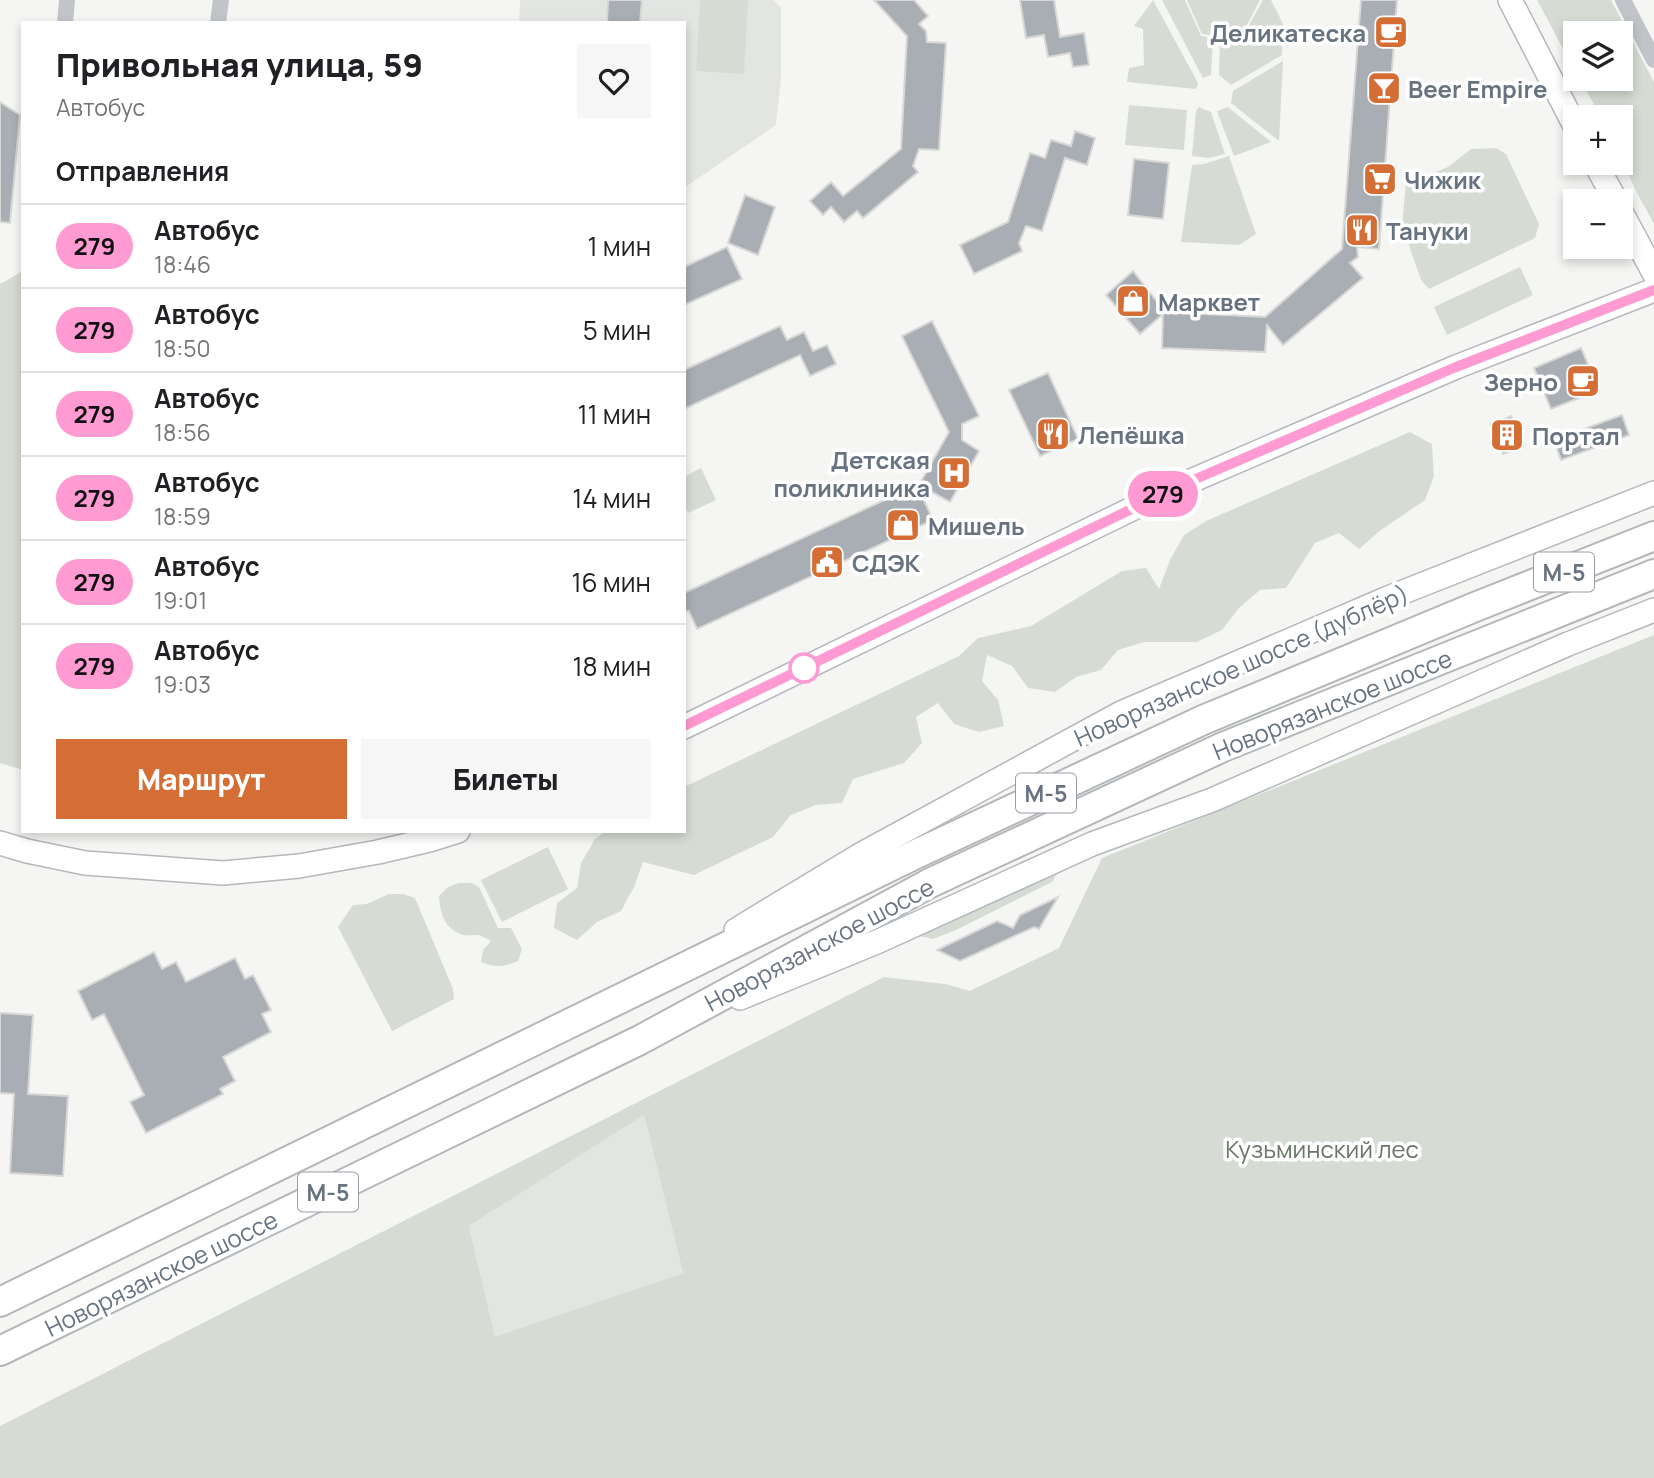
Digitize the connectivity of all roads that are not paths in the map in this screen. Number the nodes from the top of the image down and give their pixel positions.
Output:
1 (67, 0) edge
2 (221, 0) edge
3 (1510, 0) edge
4 (1623, 0) edge
5 (65, 21) edge
6 (218, 21) edge
7 (1654, 60) edge
8 (1564, 105) edge
9 (1633, 234) edge
10 (1654, 273) edge
11 (1654, 290) edge
12 (1654, 493) edge
13 (1654, 536) edge
14 (1654, 574) edge
15 (1654, 610) edge
16 (686, 726) edge
17 (452, 833) edge
18 (0, 843) edge
19 (625, 996) junction
20 (656, 1032) junction
21 (0, 1302) edge
22 (0, 1352) edge

1 - 5 street
2 - 6 street
3 - 8 main road
4 - 7 street
9 - 10 main road
11 - 16 main road
12 - 19 main road, Новорязанское шоссе (дублёр)
13 - 19 highway, Новорязанское шоссе / М-5
14 - 20 highway, Новорязанское шоссе / М-5
15 - 20 main road
17 - 18 main road
19 - 21 highway, Новорязанское шоссе / М-5
20 - 22 highway, Новорязанское шоссе / М-5

